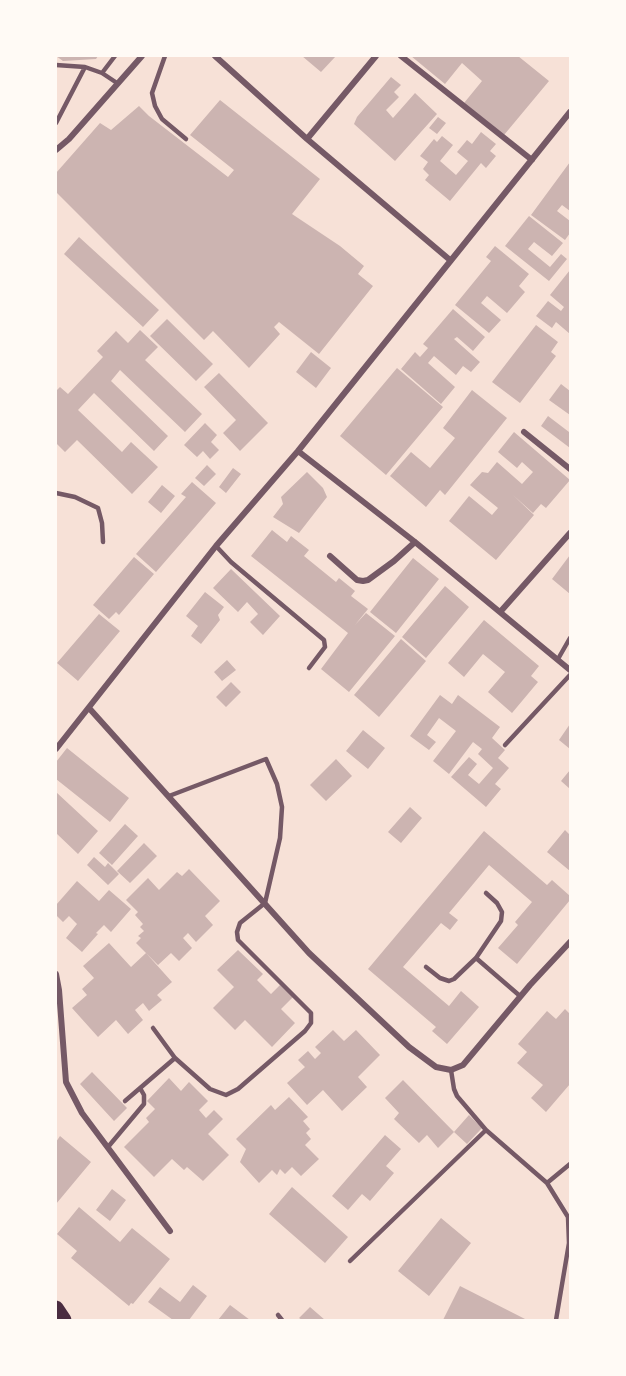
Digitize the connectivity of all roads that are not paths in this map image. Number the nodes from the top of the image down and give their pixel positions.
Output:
1 (116, 56) edge
2 (142, 56) edge
3 (165, 56) edge
4 (215, 56) edge
5 (376, 56) edge
6 (401, 56) edge
7 (56, 65) edge
8 (86, 67) junction
9 (102, 73) junction
10 (117, 83) junction
11 (570, 112) edge
12 (56, 123) edge
13 (186, 139) dead end
14 (307, 139) junction
15 (56, 150) edge
16 (532, 160) junction
17 (450, 260) junction
18 (524, 432) dead end
19 (298, 451) junction
20 (570, 469) edge
21 (56, 493) edge
22 (570, 533) edge
23 (103, 542) dead end
24 (415, 542) junction
25 (216, 546) junction
26 (330, 556) dead end
27 (501, 612) junction
28 (570, 638) edge
29 (558, 660) junction
30 (309, 668) dead end
31 (570, 670) edge
32 (570, 675) edge
33 (89, 708) junction
34 (505, 745) dead end
35 (56, 749) edge
36 (169, 796) junction
37 (486, 893) dead end
38 (265, 903) junction
39 (570, 942) edge
40 (476, 957) junction
41 (426, 967) dead end
42 (56, 974) edge
43 (520, 996) junction
44 (153, 1028) dead end
45 (175, 1058) junction
46 (451, 1070) junction
47 (140, 1088) junction
48 (125, 1101) dead end
49 (486, 1130) junction
50 (108, 1147) junction
51 (570, 1164) edge
52 (547, 1184) junction
53 (170, 1231) dead end
54 (350, 1261) dead end
55 (56, 1308) edge
56 (278, 1315) dead end
57 (64, 1320) edge
58 (282, 1320) edge
59 (556, 1320) edge

1 - 9 lane
2 - 10 street
3 - 13 lane
4 - 14 street
5 - 14 street
6 - 16 street
7 - 8 lane
8 - 9 lane
8 - 12 lane
9 - 10 lane
10 - 15 street
11 - 16 street
14 - 17 street
16 - 17 street
17 - 19 street
18 - 20 street
19 - 24 street
19 - 25 street
21 - 23 lane
22 - 27 street
24 - 26 street
24 - 27 street
25 - 30 lane
25 - 33 street
27 - 29 street
28 - 29 lane
29 - 31 street
32 - 34 lane
33 - 35 street
33 - 36 street
36 - 38 street
36 - 38 lane
37 - 40 lane
38 - 45 lane
38 - 46 street
39 - 43 street
40 - 41 lane
40 - 43 lane
42 - 50 street
43 - 46 street
44 - 45 lane
45 - 47 lane
46 - 49 lane
47 - 48 lane
47 - 50 lane
49 - 52 lane
49 - 54 lane
50 - 53 street
51 - 52 lane
52 - 59 lane
55 - 57 main road
56 - 58 lane

